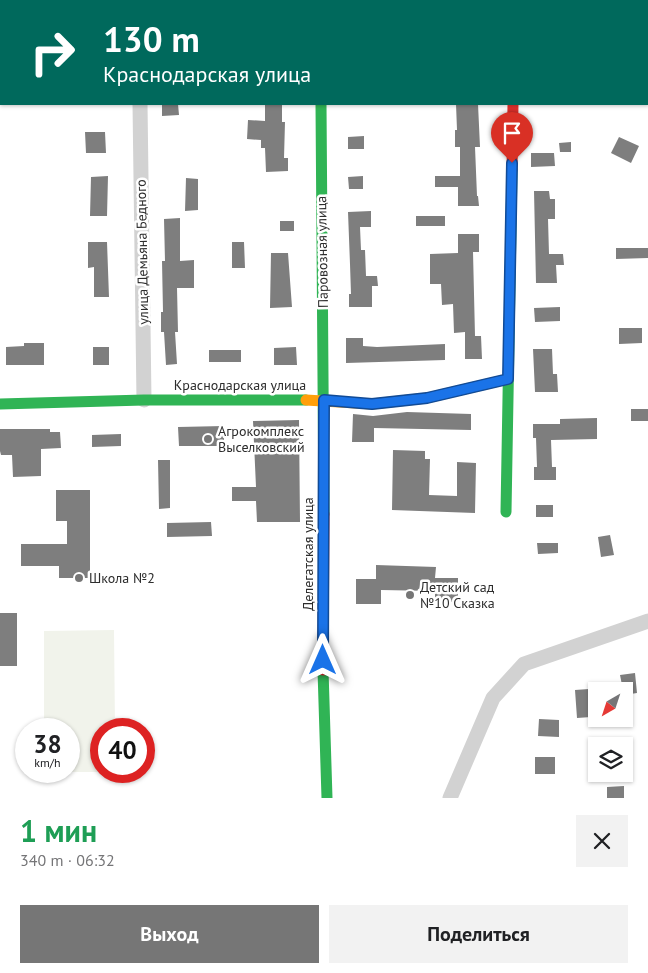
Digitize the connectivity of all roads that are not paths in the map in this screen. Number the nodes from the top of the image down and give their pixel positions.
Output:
1 (140, 105) edge
2 (321, 105) edge
3 (513, 105) edge
4 (508, 379) junction
5 (144, 400) junction
6 (324, 400) junction
7 (0, 404) edge
8 (506, 512) dead end
9 (648, 621) edge
10 (327, 798) edge
11 (450, 798) edge

1 - 5 street, улица Демьяна Бедного
2 - 6 street, Паровозная улица
3 - 4 street
4 - 6 street, Краснодарская улица
4 - 8 street
5 - 6 street, Краснодарская улица
5 - 7 street, Краснодарская улица
6 - 10 street, Делегатская улица
9 - 11 street

